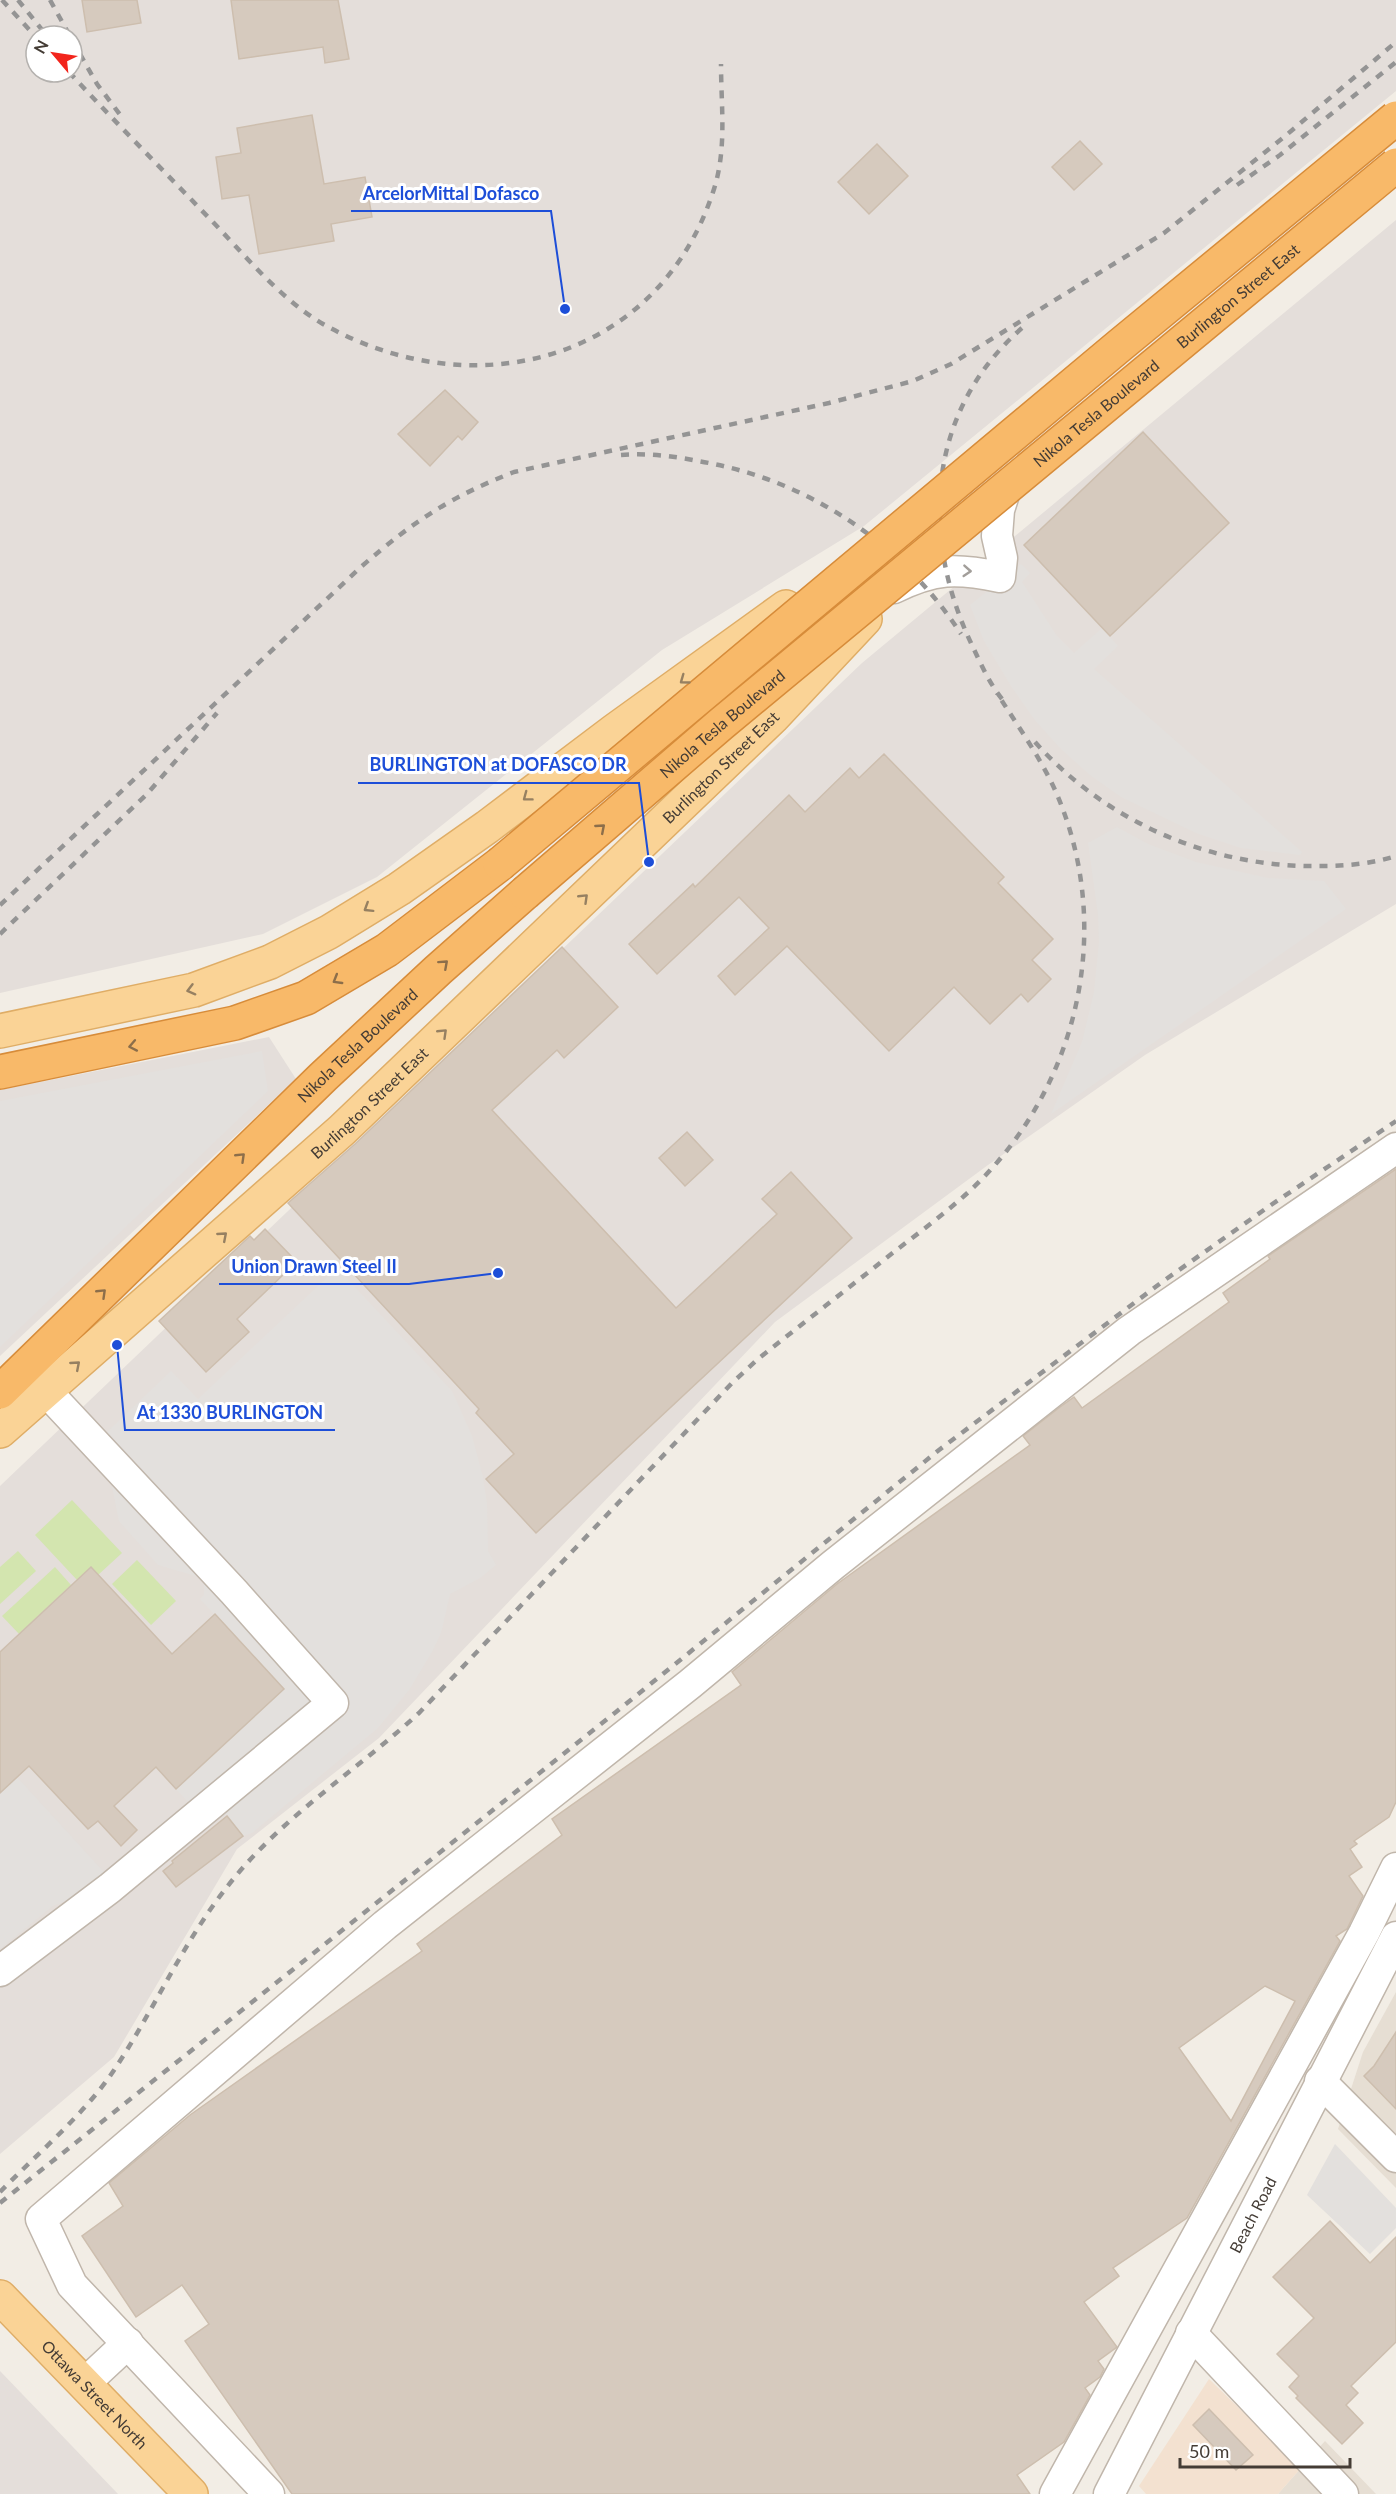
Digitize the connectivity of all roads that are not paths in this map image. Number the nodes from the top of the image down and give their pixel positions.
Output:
1 (1396, 118) edge
2 (1396, 133) edge
3 (1396, 165) edge
4 (1005, 491) junction
5 (894, 588) junction
6 (614, 731) junction
7 (681, 805) junction
8 (0, 1031) edge
9 (0, 1072) edge
10 (1396, 1148) edge
11 (46, 1391) junction
12 (0, 1392) edge
13 (0, 1431) edge
14 (1396, 1868) edge
15 (1396, 1937) edge
16 (0, 1971) edge
17 (1320, 2081) junction
18 (1396, 2157) edge
19 (0, 2298) edge
20 (1191, 2333) junction
21 (128, 2343) junction
22 (84, 2384) junction
23 (190, 2494) edge
24 (269, 2494) edge
25 (1055, 2494) edge
26 (1109, 2494) edge
27 (1343, 2494) edge

1 -> 9 highway, bridge
2 -> 6 main road, Burlington Street East
3 - 4 main road, Burlington Street East
12 -> 3 highway, Nikola Tesla Boulevard, bridge
4 - 5 main road, Burlington Street East
5 -> 4 street
5 - 7 main road, Burlington Street East
6 - 7 street
6 -> 8 main road, Burlington Street East
11 -> 7 main road, Burlington Street East
10 - 21 street
11 - 13 main road, Burlington Street East
11 - 16 street
14 - 25 street
15 - 17 street, Beach Road
17 - 18 street
17 - 20 street, Beach Road
19 - 22 main road, Ottawa Street North
20 - 26 street, Beach Road
20 - 27 street
21 - 22 street
21 - 24 street
22 - 23 main road, Ottawa Street North

